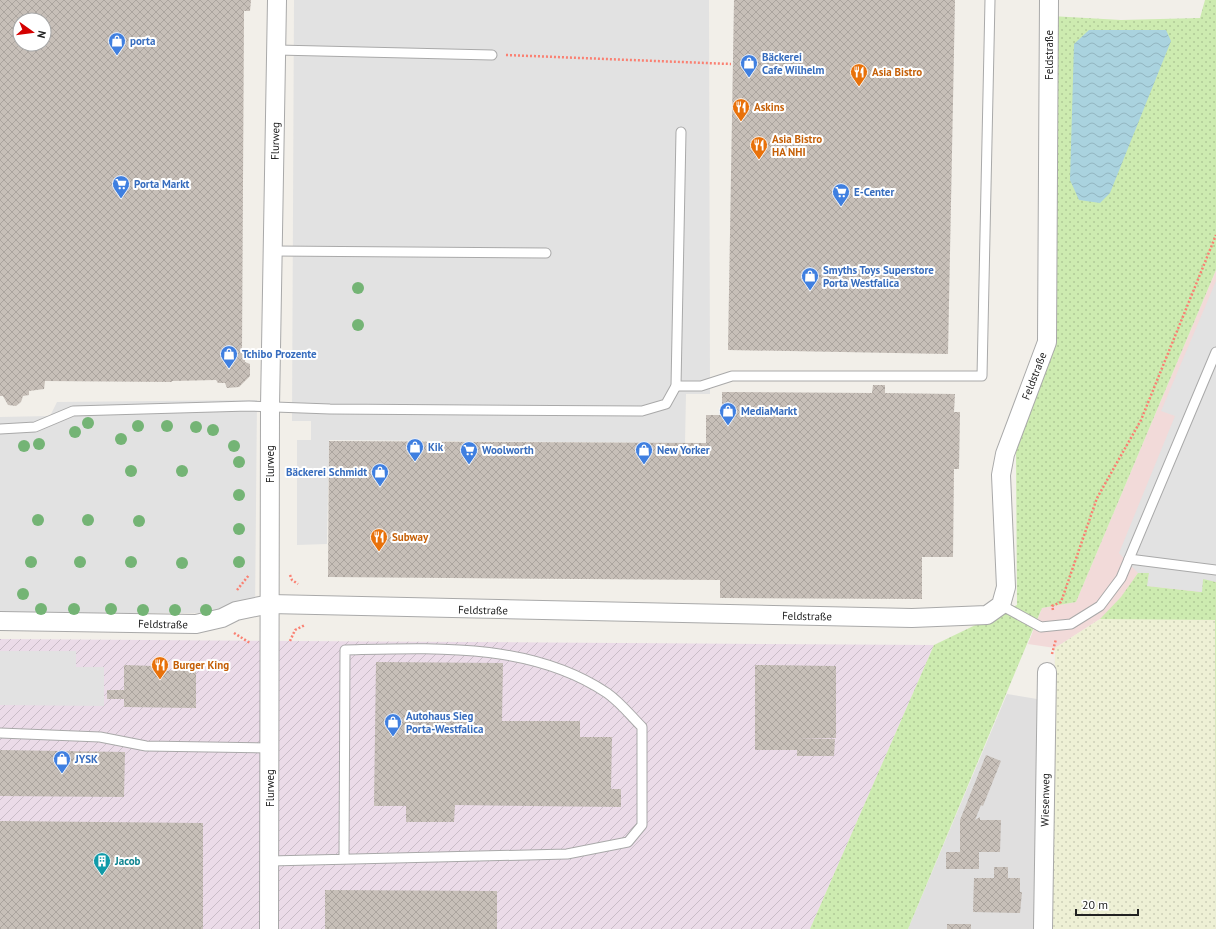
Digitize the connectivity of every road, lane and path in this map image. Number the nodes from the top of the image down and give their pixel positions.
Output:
1 (276, 0) edge
2 (990, 0) edge
3 (1049, 0) edge
4 (276, 50) junction
5 (492, 55) joint
6 (731, 64) dead end
7 (681, 132) dead end
8 (1216, 235) edge
9 (274, 251) junction
10 (546, 253) dead end
11 (1216, 352) edge
12 (676, 386) junction
13 (270, 407) junction
14 (0, 429) edge
15 (1129, 559) junction
16 (1216, 570) edge
17 (270, 604) junction
18 (1001, 605) junction
19 (0, 621) edge
20 (1054, 626) junction
21 (1047, 672) joint
22 (0, 733) edge
23 (270, 748) junction
24 (344, 859) junction
25 (270, 861) junction
26 (269, 929) edge
27 (1043, 929) edge

1 - 4 street, Flurweg
2 - 12 lane
3 - 18 street, Feldstraße
4 - 5 lane
4 - 9 street, Flurweg
5 - 6 path
7 - 12 lane
8 - 20 path
9 - 10 lane
9 - 13 street, Flurweg
11 - 15 lane
12 - 13 lane
13 - 14 lane
13 - 17 street, Flurweg
15 - 16 lane
15 - 20 lane
17 - 18 street, Feldstraße
17 - 19 street, Feldstraße
17 - 23 street, Flurweg
18 - 20 lane
20 - 21 path
21 - 27 street, Wiesenweg
22 - 23 lane
23 - 25 street, Flurweg
24 - 24 lane
24 - 25 lane
25 - 26 street, Flurweg

